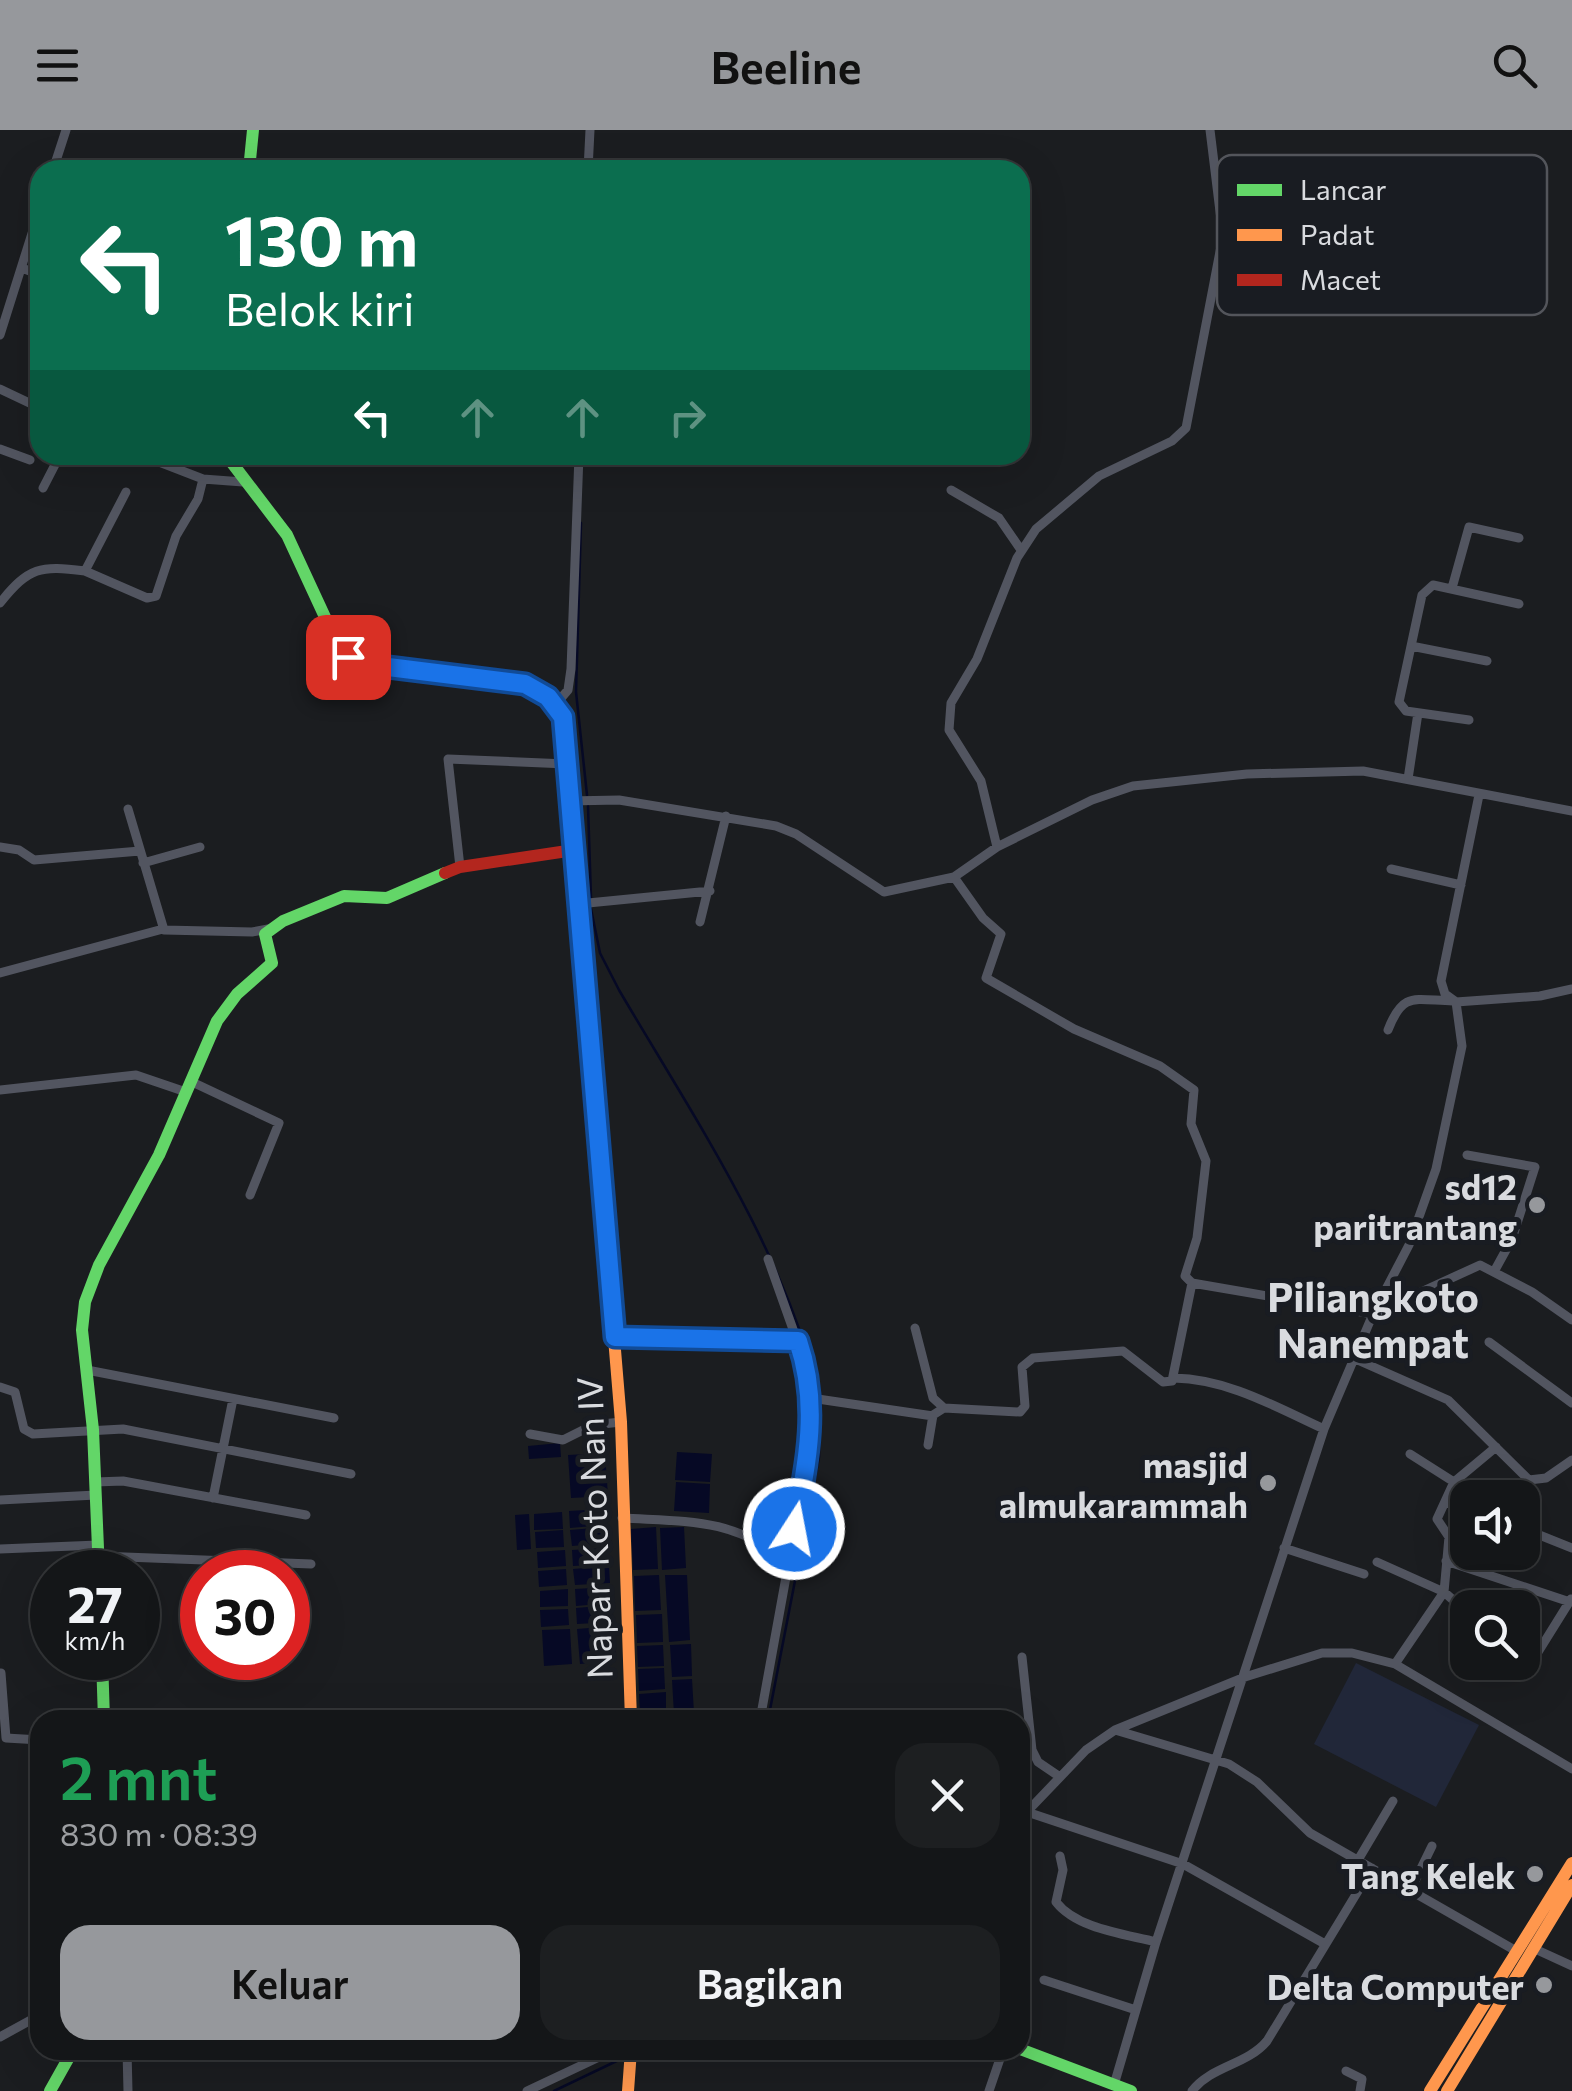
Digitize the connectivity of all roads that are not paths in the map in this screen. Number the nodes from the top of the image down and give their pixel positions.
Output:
1 (66, 130) edge
2 (253, 130) edge
3 (590, 130) edge
4 (1210, 130) edge
5 (56, 160) edge
6 (250, 160) edge
7 (588, 160) edge
8 (1217, 166) edge
9 (30, 241) edge
10 (1217, 267) edge
11 (22, 268) junction
12 (30, 271) edge
13 (0, 335) edge
14 (0, 389) edge
15 (30, 403) edge
16 (0, 448) edge
17 (30, 460) dead end
18 (55, 465) edge
19 (167, 465) edge
20 (233, 465) edge
21 (580, 465) edge
22 (203, 479) junction
23 (243, 482) junction
24 (43, 488) dead end
25 (950, 490) dead end
26 (126, 492) dead end
27 (1519, 538) dead end
28 (1021, 550) junction
29 (85, 570) junction
30 (1452, 588) junction
31 (0, 603) edge
32 (1519, 604) dead end
33 (1412, 646) junction
34 (1487, 662) dead end
35 (556, 704) junction
36 (1418, 713) junction
37 (1469, 720) dead end
38 (567, 764) junction
39 (1408, 779) junction
40 (1479, 795) junction
41 (570, 801) junction
42 (128, 809) dead end
43 (1572, 811) edge
44 (726, 816) junction
45 (0, 847) edge
46 (200, 847) dead end
47 (997, 847) junction
48 (574, 850) junction
49 (140, 851) junction
50 (144, 863) junction
51 (460, 867) junction
52 (1391, 869) dead end
53 (957, 883) junction
54 (1461, 885) junction
55 (710, 891) junction
56 (578, 904) junction
57 (700, 922) dead end
58 (163, 928) junction
59 (270, 930) junction
60 (0, 973) edge
61 (1572, 989) edge
62 (1454, 1001) junction
63 (1388, 1030) dead end
64 (188, 1087) junction
65 (0, 1090) edge
66 (1467, 1155) dead end
67 (250, 1195) dead end
68 (768, 1260) dead end
69 (1495, 1270) junction
70 (1192, 1282) junction
71 (1373, 1314) junction
72 (1572, 1320) edge
73 (915, 1328) dead end
74 (615, 1337) junction
75 (798, 1341) junction
76 (1489, 1342) dead end
77 (1354, 1358) junction
78 (87, 1370) junction
79 (1174, 1378) junction
80 (0, 1387) edge
81 (233, 1398) junction
82 (817, 1398) junction
83 (1572, 1403) edge
84 (944, 1408) junction
85 (934, 1416) junction
86 (334, 1418) dead end
87 (622, 1422) junction
88 (1324, 1429) junction
89 (93, 1430) junction
90 (530, 1434) dead end
91 (928, 1445) dead end
92 (1496, 1447) junction
93 (224, 1448) junction
94 (1410, 1454) dead end
95 (1572, 1460) edge
96 (350, 1474) dead end
97 (1451, 1480) edge
98 (1456, 1480) edge
99 (96, 1489) junction
100 (1450, 1492) edge
101 (212, 1498) junction
102 (0, 1500) edge
103 (1446, 1502) junction
104 (1450, 1503) edge
105 (306, 1515) dead end
106 (622, 1518) junction
107 (1540, 1535) edge
108 (1284, 1548) junction
109 (1572, 1548) edge
110 (0, 1549) edge
111 (50, 1550) edge
112 (99, 1550) edge
113 (788, 1560) junction
114 (1446, 1561) junction
115 (1377, 1562) dead end
116 (1364, 1574) dead end
117 (1444, 1592) junction
118 (1450, 1597) edge
119 (1571, 1600) edge
120 (1540, 1649) edge
121 (1022, 1657) dead end
122 (1395, 1664) junction
123 (1, 1673) edge
124 (1245, 1677) junction
125 (103, 1680) edge
126 (104, 1710) edge
127 (631, 1710) edge
128 (762, 1710) edge
129 (1028, 1710) edge
130 (1115, 1730) junction
131 (1030, 1731) edge
132 (30, 1739) edge
133 (1216, 1760) junction
134 (1572, 1769) edge
135 (1060, 1777) junction
136 (1393, 1802) dead end
137 (1030, 1808) edge
138 (1030, 1817) edge
139 (1432, 1846) dead end
140 (1060, 1856) dead end
141 (1358, 1860) junction
142 (1572, 1863) edge
143 (1183, 1864) junction
144 (1372, 1868) junction
145 (1572, 1886) edge
146 (1411, 1889) junction
147 (1156, 1942) junction
148 (1325, 1944) junction
149 (1535, 1949) junction
150 (1518, 1952) junction
151 (1572, 1966) edge
152 (1044, 1980) dead end
153 (1136, 2010) junction
154 (30, 2020) edge
155 (0, 2037) edge
156 (1030, 2053) edge
157 (67, 2060) edge
158 (127, 2060) edge
159 (593, 2060) edge
160 (631, 2060) edge
161 (1000, 2060) edge
162 (1346, 2071) dead end
163 (1108, 2086) edge
164 (50, 2091) edge
165 (128, 2091) edge
166 (527, 2091) edge
167 (628, 2091) edge
168 (989, 2091) edge
169 (1131, 2091) edge
170 (1192, 2091) edge
171 (1360, 2091) edge
172 (1430, 2091) edge
173 (1447, 2091) edge

1 - 5 street
2 - 6 main road
3 - 7 street
4 - 8 street
9 - 11 street
10 - 28 street
11 - 12 street
11 - 13 street
14 - 15 street
16 - 17 street
18 - 24 street
19 - 22 street
20 - 23 main road
21 - 35 street
22 - 23 street
22 - 29 street
23 - 35 main road
25 - 28 street
26 - 29 street
27 - 30 street
28 - 47 street
29 - 31 street
30 - 32 street
30 - 33 street
33 - 34 street
33 - 36 street
35 - 38 main road, Napar-Koto Nan IV
36 - 37 street
36 - 39 street
38 - 41 main road, Napar-Koto Nan IV
38 - 51 street
39 - 40 street
39 - 47 street
40 - 43 street
40 - 54 street
41 - 44 street
41 - 48 main road, Napar-Koto Nan IV
42 - 49 street
44 - 53 street
44 - 55 street
45 - 49 street
46 - 50 street
47 - 53 street
48 - 51 main road
48 - 56 main road, Napar-Koto Nan IV
49 - 50 street
50 - 58 street
51 - 59 main road
52 - 54 street
53 - 70 street
54 - 62 street
55 - 56 street
55 - 57 street
56 - 74 main road, Napar-Koto Nan IV
58 - 59 street
58 - 60 street
59 - 64 main road
61 - 62 street
62 - 63 street
62 - 71 street
64 - 65 street
64 - 67 street
64 - 78 main road
66 - 69 street
68 - 75 street
69 - 71 street
69 - 72 street
70 - 71 street
70 - 79 street
71 - 77 street
73 - 84 street
74 - 75 street
74 - 87 main road, Napar-Koto Nan IV
75 - 82 street
76 - 83 street
77 - 88 street
77 - 92 street
78 - 81 street
78 - 89 main road
79 - 84 street
79 - 88 street
80 - 89 street
81 - 86 street
81 - 93 street
82 - 85 street
82 - 113 street
84 - 85 street
85 - 91 street
87 - 90 street
87 - 106 main road, Napar-Koto Nan IV
88 - 108 street
89 - 93 street
89 - 99 main road
92 - 95 street
92 - 98 street
93 - 96 street
93 - 101 street
94 - 97 street
99 - 101 street
99 - 102 street
99 - 112 main road
100 - 103 street
101 - 105 street
103 - 104 street
103 - 114 street
106 - 113 street
106 - 127 main road, Napar-Koto Nan IV
107 - 109 street
108 - 116 street
108 - 124 street
110 - 111 street
113 - 128 street
114 - 117 street
114 - 119 street
115 - 117 street
117 - 118 street
117 - 122 street
119 - 120 street
121 - 129 street
122 - 124 street
122 - 134 street
123 - 132 street
124 - 130 street
124 - 133 street
125 - 126 main road
130 - 133 street
130 - 135 street
131 - 135 street
133 - 141 street
133 - 143 street
135 - 137 street
136 - 141 street
138 - 143 street
139 - 146 street
140 - 147 street
141 - 144 street
142 - 150 main road
143 - 147 street
143 - 148 street
144 - 146 street
144 - 148 street
145 - 149 main road
146 - 150 street
147 - 153 street
148 - 170 street
149 - 151 street
149 - 173 main road
150 - 172 main road
152 - 153 street
153 - 163 street
154 - 155 street
156 - 163 main road
157 - 164 main road
158 - 165 street
159 - 166 street
160 - 167 main road
161 - 168 street
162 - 171 street
163 - 169 main road

